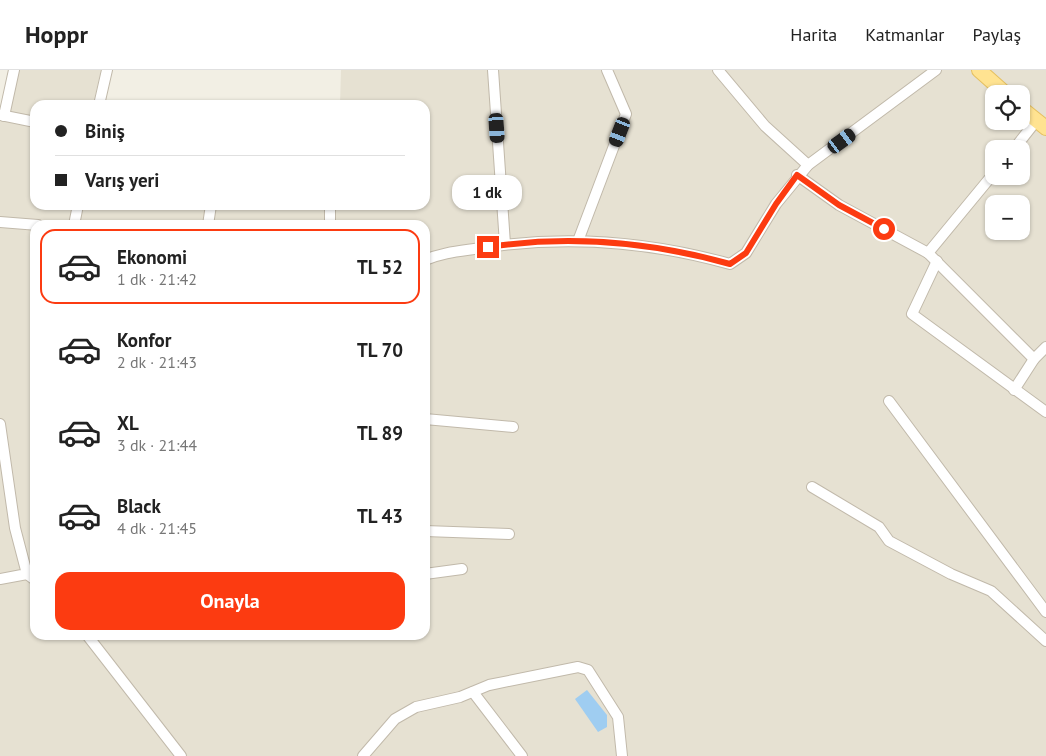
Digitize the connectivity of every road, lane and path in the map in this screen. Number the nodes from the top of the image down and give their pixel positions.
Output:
1 (14, 70) edge
2 (108, 70) edge
3 (493, 70) edge
4 (607, 70) edge
5 (718, 70) edge
6 (936, 70) edge
7 (979, 70) edge
8 (996, 85) edge
9 (100, 100) edge
10 (2, 115) edge
11 (1030, 116) edge
12 (30, 121) edge
13 (1041, 125) edge
14 (1024, 140) edge
15 (808, 165) junction
16 (797, 175) junction
17 (985, 184) edge
18 (0, 222) edge
19 (30, 224) edge
20 (578, 241) junction
21 (505, 244) junction
22 (928, 253) junction
23 (430, 258) edge
24 (937, 261) junction
25 (1046, 347) edge
26 (1034, 359) junction
27 (1014, 390) junction
28 (889, 401) dead end
29 (1046, 412) edge
30 (430, 419) edge
31 (0, 424) edge
32 (513, 427) dead end
33 (812, 486) dead end
34 (430, 531) edge
35 (509, 534) dead end
36 (30, 569) edge
37 (462, 569) dead end
38 (430, 573) edge
39 (30, 575) edge
40 (0, 579) edge
41 (1046, 612) edge
42 (91, 640) edge
43 (1046, 641) edge
44 (473, 692) junction
45 (182, 756) edge
46 (363, 756) edge
47 (522, 756) edge
48 (622, 756) edge

1 - 10 street
2 - 9 street
3 - 21 street
4 - 20 street
5 - 15 street
6 - 15 street
7 - 8 main road
10 - 12 street
11 - 13 main road
13 - 14 street
15 - 16 street
16 - 20 street
16 - 22 street
17 - 22 street
18 - 19 street
20 - 21 street
21 - 23 street
22 - 24 street
24 - 26 street
24 - 27 street
25 - 26 street
26 - 27 street
27 - 29 street
28 - 41 street
30 - 32 street
31 - 36 street
33 - 43 street
34 - 35 street
37 - 38 street
39 - 40 street
42 - 45 street
44 - 46 street
44 - 47 street
44 - 48 street

